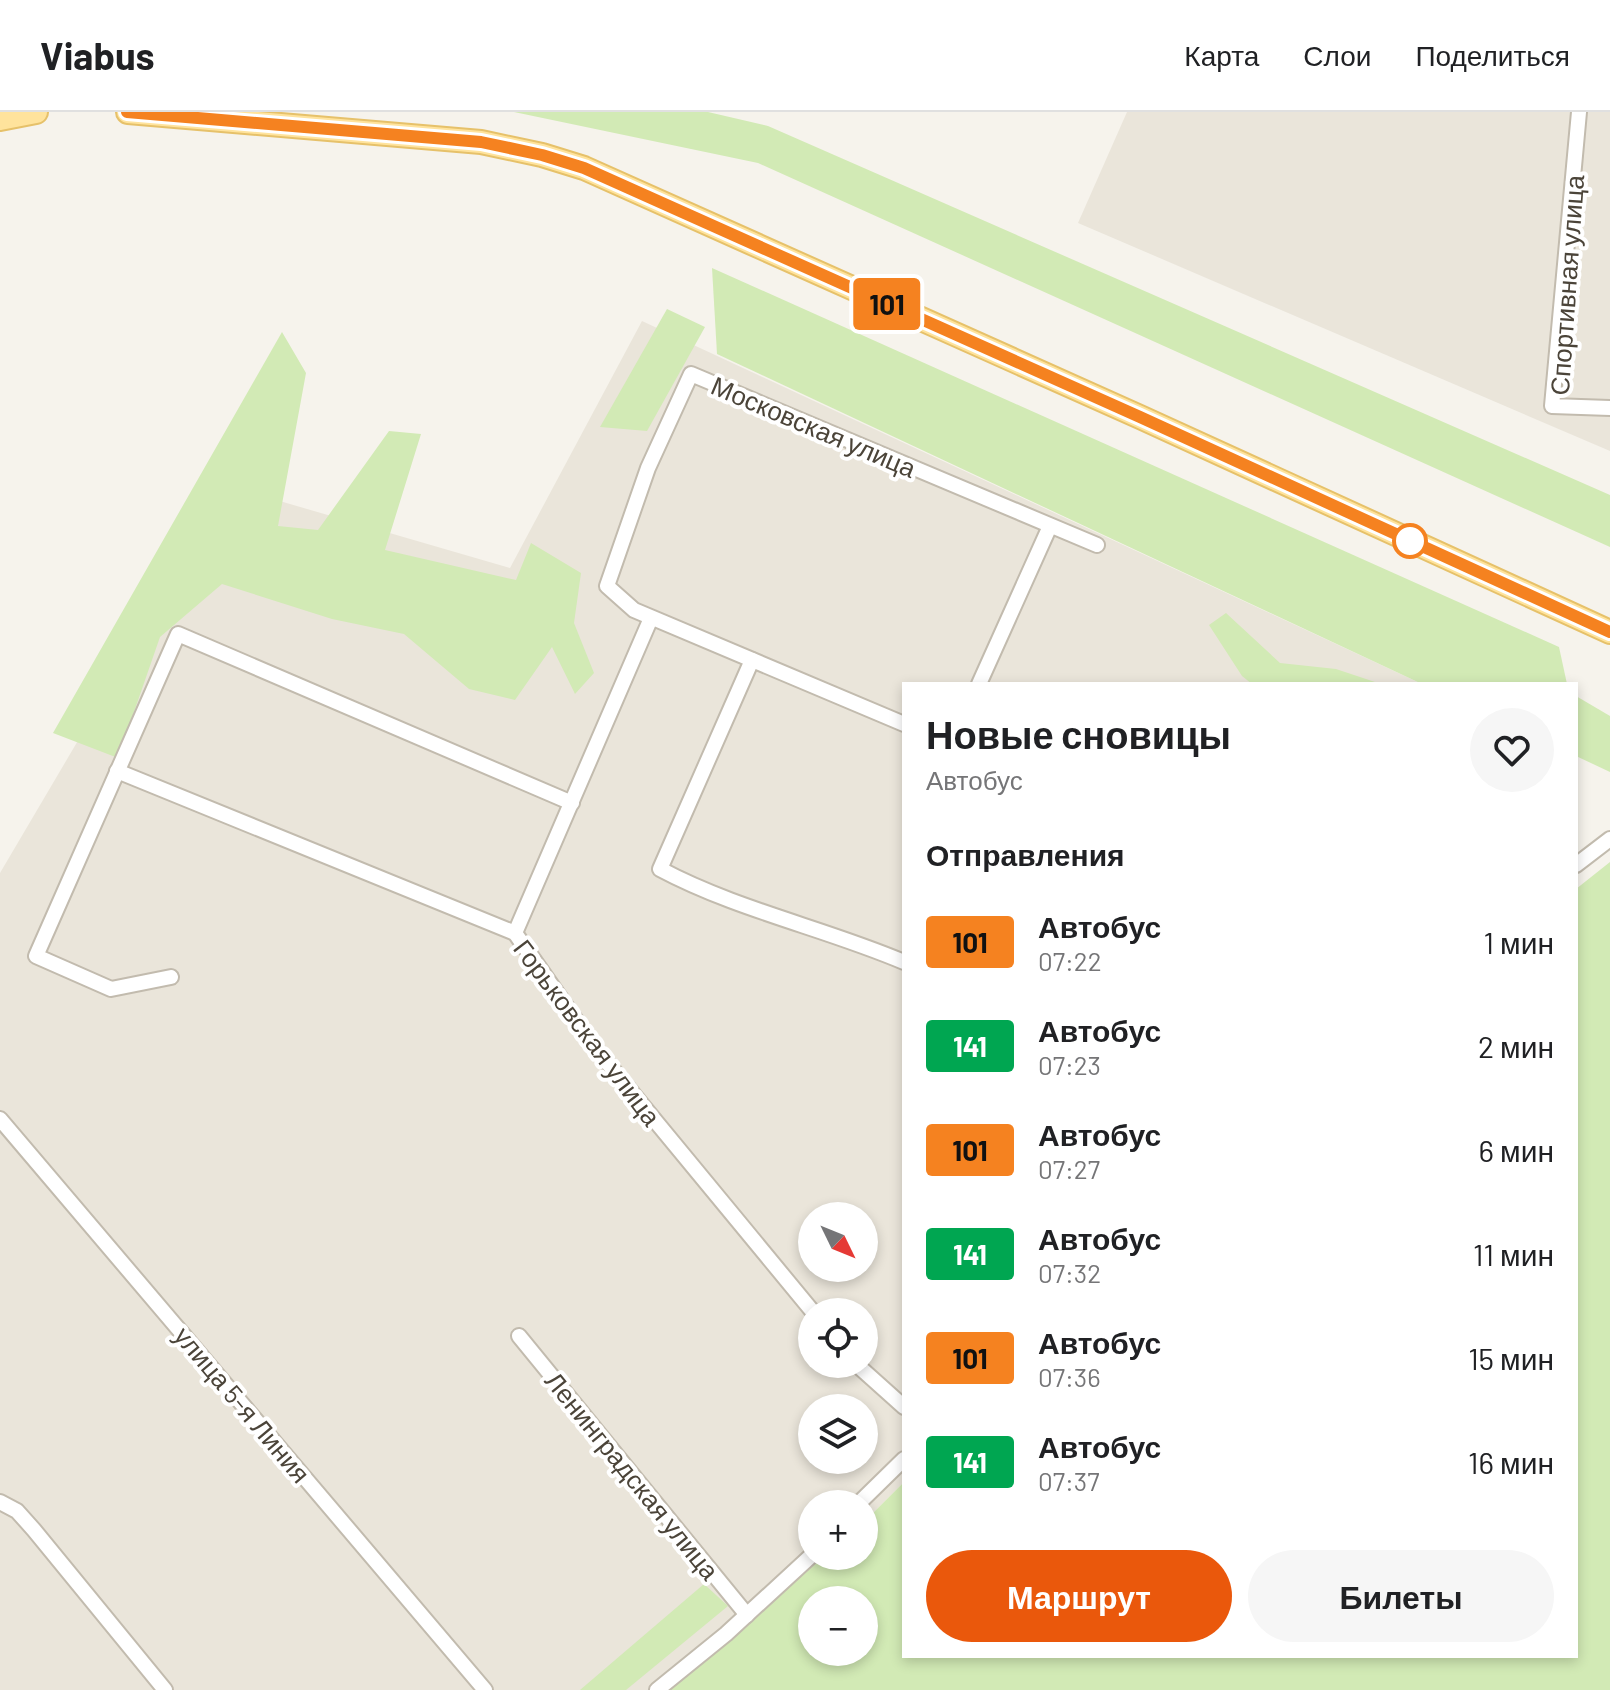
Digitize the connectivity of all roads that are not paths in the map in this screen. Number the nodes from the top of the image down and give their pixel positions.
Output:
1 (36, 112) edge
2 (128, 112) edge
3 (1579, 112) edge
4 (0, 119) edge
5 (1610, 408) edge
6 (1050, 526) junction
7 (1097, 545) dead end
8 (651, 618) junction
9 (1610, 632) edge
10 (752, 660) junction
11 (980, 682) edge
12 (902, 723) edge
13 (117, 771) junction
14 (572, 803) junction
15 (1610, 839) edge
16 (1578, 863) edge
17 (515, 933) junction
18 (902, 961) edge
19 (171, 977) dead end
20 (0, 1119) edge
21 (801, 1298) edge
22 (519, 1336) dead end
23 (872, 1378) edge
24 (902, 1405) edge
25 (902, 1461) edge
26 (872, 1490) edge
27 (0, 1502) edge
28 (798, 1568) edge
29 (747, 1615) junction
30 (165, 1690) edge
31 (485, 1690) edge
32 (657, 1690) edge

1 - 4 main road
2 - 9 main road
3 - 5 street, Спортивная улица
6 - 7 street, Московская улица
6 - 8 street, Московская улица
6 - 11 street
8 - 10 street, Московская улица
8 - 14 street
10 - 12 street, Московская улица
10 - 18 street
13 - 14 street
13 - 17 street, Горьковская улица
13 - 19 street
14 - 17 street
15 - 16 street
17 - 21 street, Горьковская улица
20 - 31 street, улица 5-я Линия
22 - 29 street, Ленинградская улица
23 - 24 street
25 - 26 street
27 - 30 street
28 - 29 street
29 - 32 street

